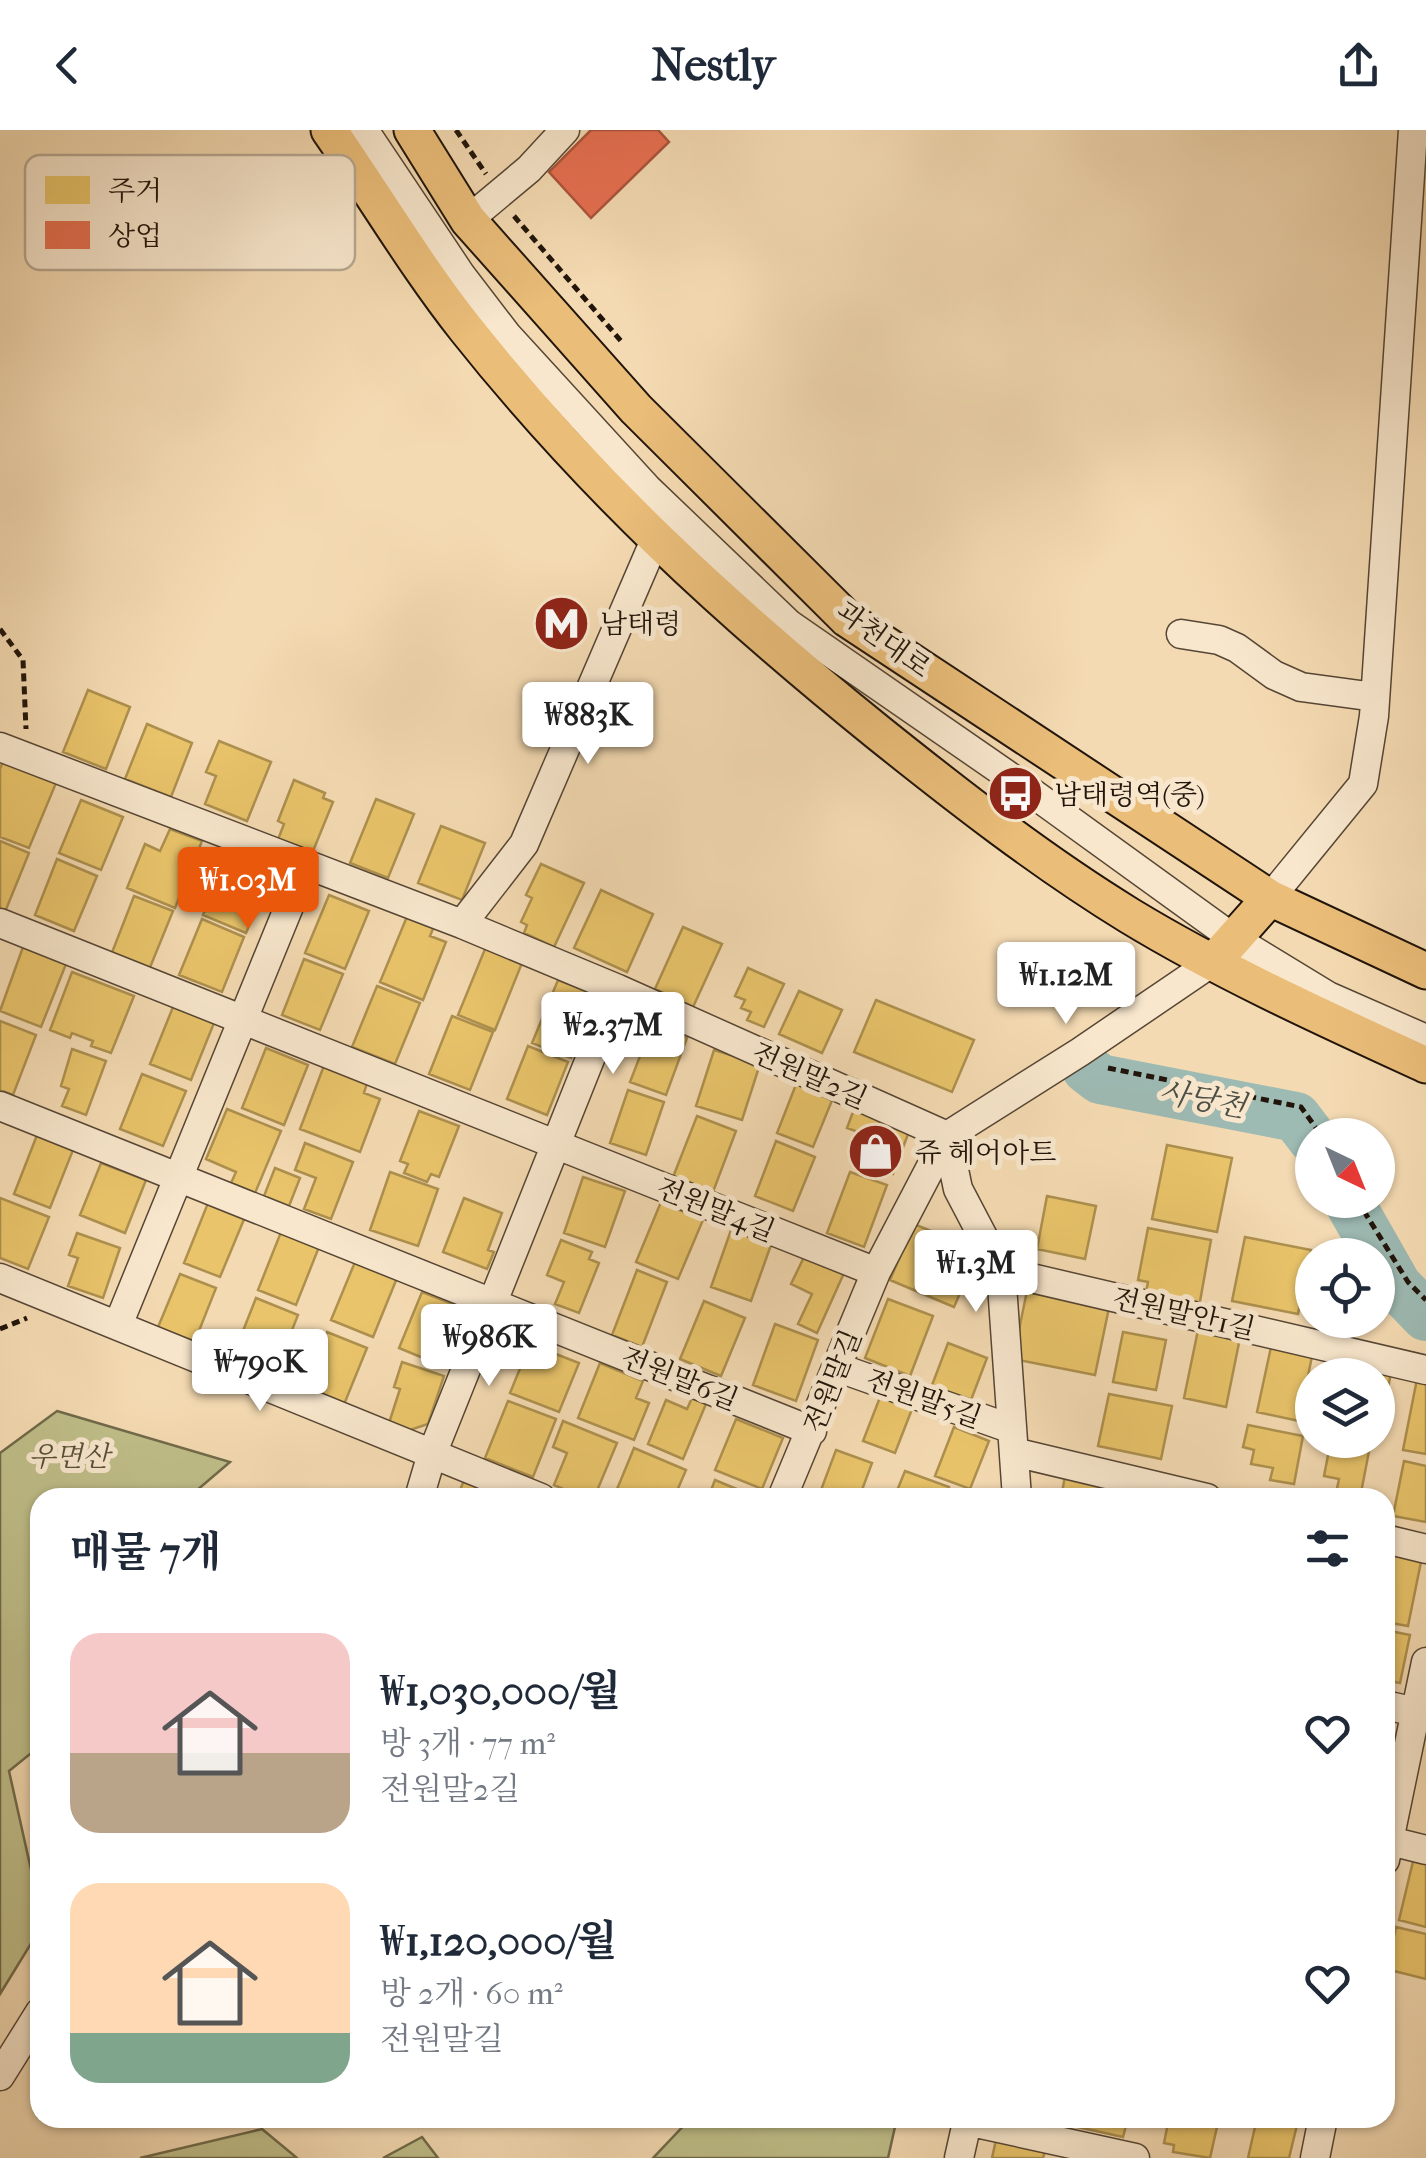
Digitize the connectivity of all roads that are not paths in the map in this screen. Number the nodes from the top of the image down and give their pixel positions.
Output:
1 (329, 130) edge
2 (364, 130) edge
3 (412, 130) edge
4 (565, 130) edge
5 (1413, 130) edge
6 (346, 155) edge
7 (355, 168) edge
8 (468, 220) junction
9 (655, 540) junction
10 (1181, 634) dead end
11 (1376, 697) junction
12 (13, 752) edge
13 (306, 864) junction
14 (1270, 898) junction
15 (0, 923) edge
16 (462, 924) junction
17 (1224, 949) junction
18 (1426, 972) edge
19 (618, 988) junction
20 (243, 1021) junction
21 (1426, 1039) edge
22 (1426, 1065) edge
23 (0, 1106) edge
24 (947, 1136) junction
25 (556, 1145) junction
26 (179, 1179) junction
27 (1002, 1270) junction
28 (876, 1272) junction
29 (0, 1278) edge
30 (493, 1302) junction
31 (118, 1325) junction
32 (836, 1367) junction
33 (1426, 1370) edge
34 (812, 1431) junction
35 (1013, 1441) junction
36 (432, 1454) junction
37 (422, 1488) edge
38 (516, 1488) edge
39 (786, 1488) edge
40 (1016, 1488) edge
41 (1173, 1488) edge
42 (1395, 1541) edge
43 (1426, 1549) edge
44 (1426, 1662) edge
45 (1420, 1700) edge
46 (1395, 1704) edge
47 (1395, 1817) edge
48 (1395, 1850) edge
49 (1426, 1850) edge
50 (30, 2028) edge
51 (0, 2076) edge
52 (966, 2128) edge
53 (1007, 2128) edge
54 (1321, 2128) edge
55 (958, 2158) edge
56 (1135, 2158) edge
57 (1315, 2158) edge

1 - 6 main road
2 - 17 street
3 - 8 main road, 과천대로
4 - 8 street
5 - 11 street
7 - 9 main road
8 - 14 main road, 과천대로
9 - 16 street
9 - 17 main road
10 - 11 street
11 - 14 street
12 - 13 street, 전원말2길
13 - 16 street, 전원말2길
13 - 20 street
14 - 17 main road
14 - 18 main road, 과천대로
15 - 20 street, 전원말4길
16 - 19 street, 전원말2길
17 - 21 street
17 - 22 main road
17 - 24 street
19 - 24 street, 전원말2길
19 - 25 street
20 - 25 street, 전원말4길
20 - 26 street
23 - 26 street, 전원말6길
24 - 27 street
24 - 28 street, 전원말길
25 - 28 street, 전원말4길
25 - 30 street
26 - 30 street, 전원말6길
26 - 31 street
27 - 33 street, 전원말안1길
27 - 35 street
28 - 32 street, 전원말길
29 - 31 street
30 - 34 street, 전원말6길
30 - 36 street
31 - 36 street
32 - 34 street, 전원말길
32 - 35 street, 전원말5길
34 - 39 street, 전원말길
35 - 40 street
35 - 41 street, 전원말5길
36 - 37 street
36 - 38 street
42 - 43 street
44 - 45 street
45 - 46 street
45 - 47 street
48 - 49 street
50 - 51 street
52 - 55 street
53 - 56 street
54 - 57 street

